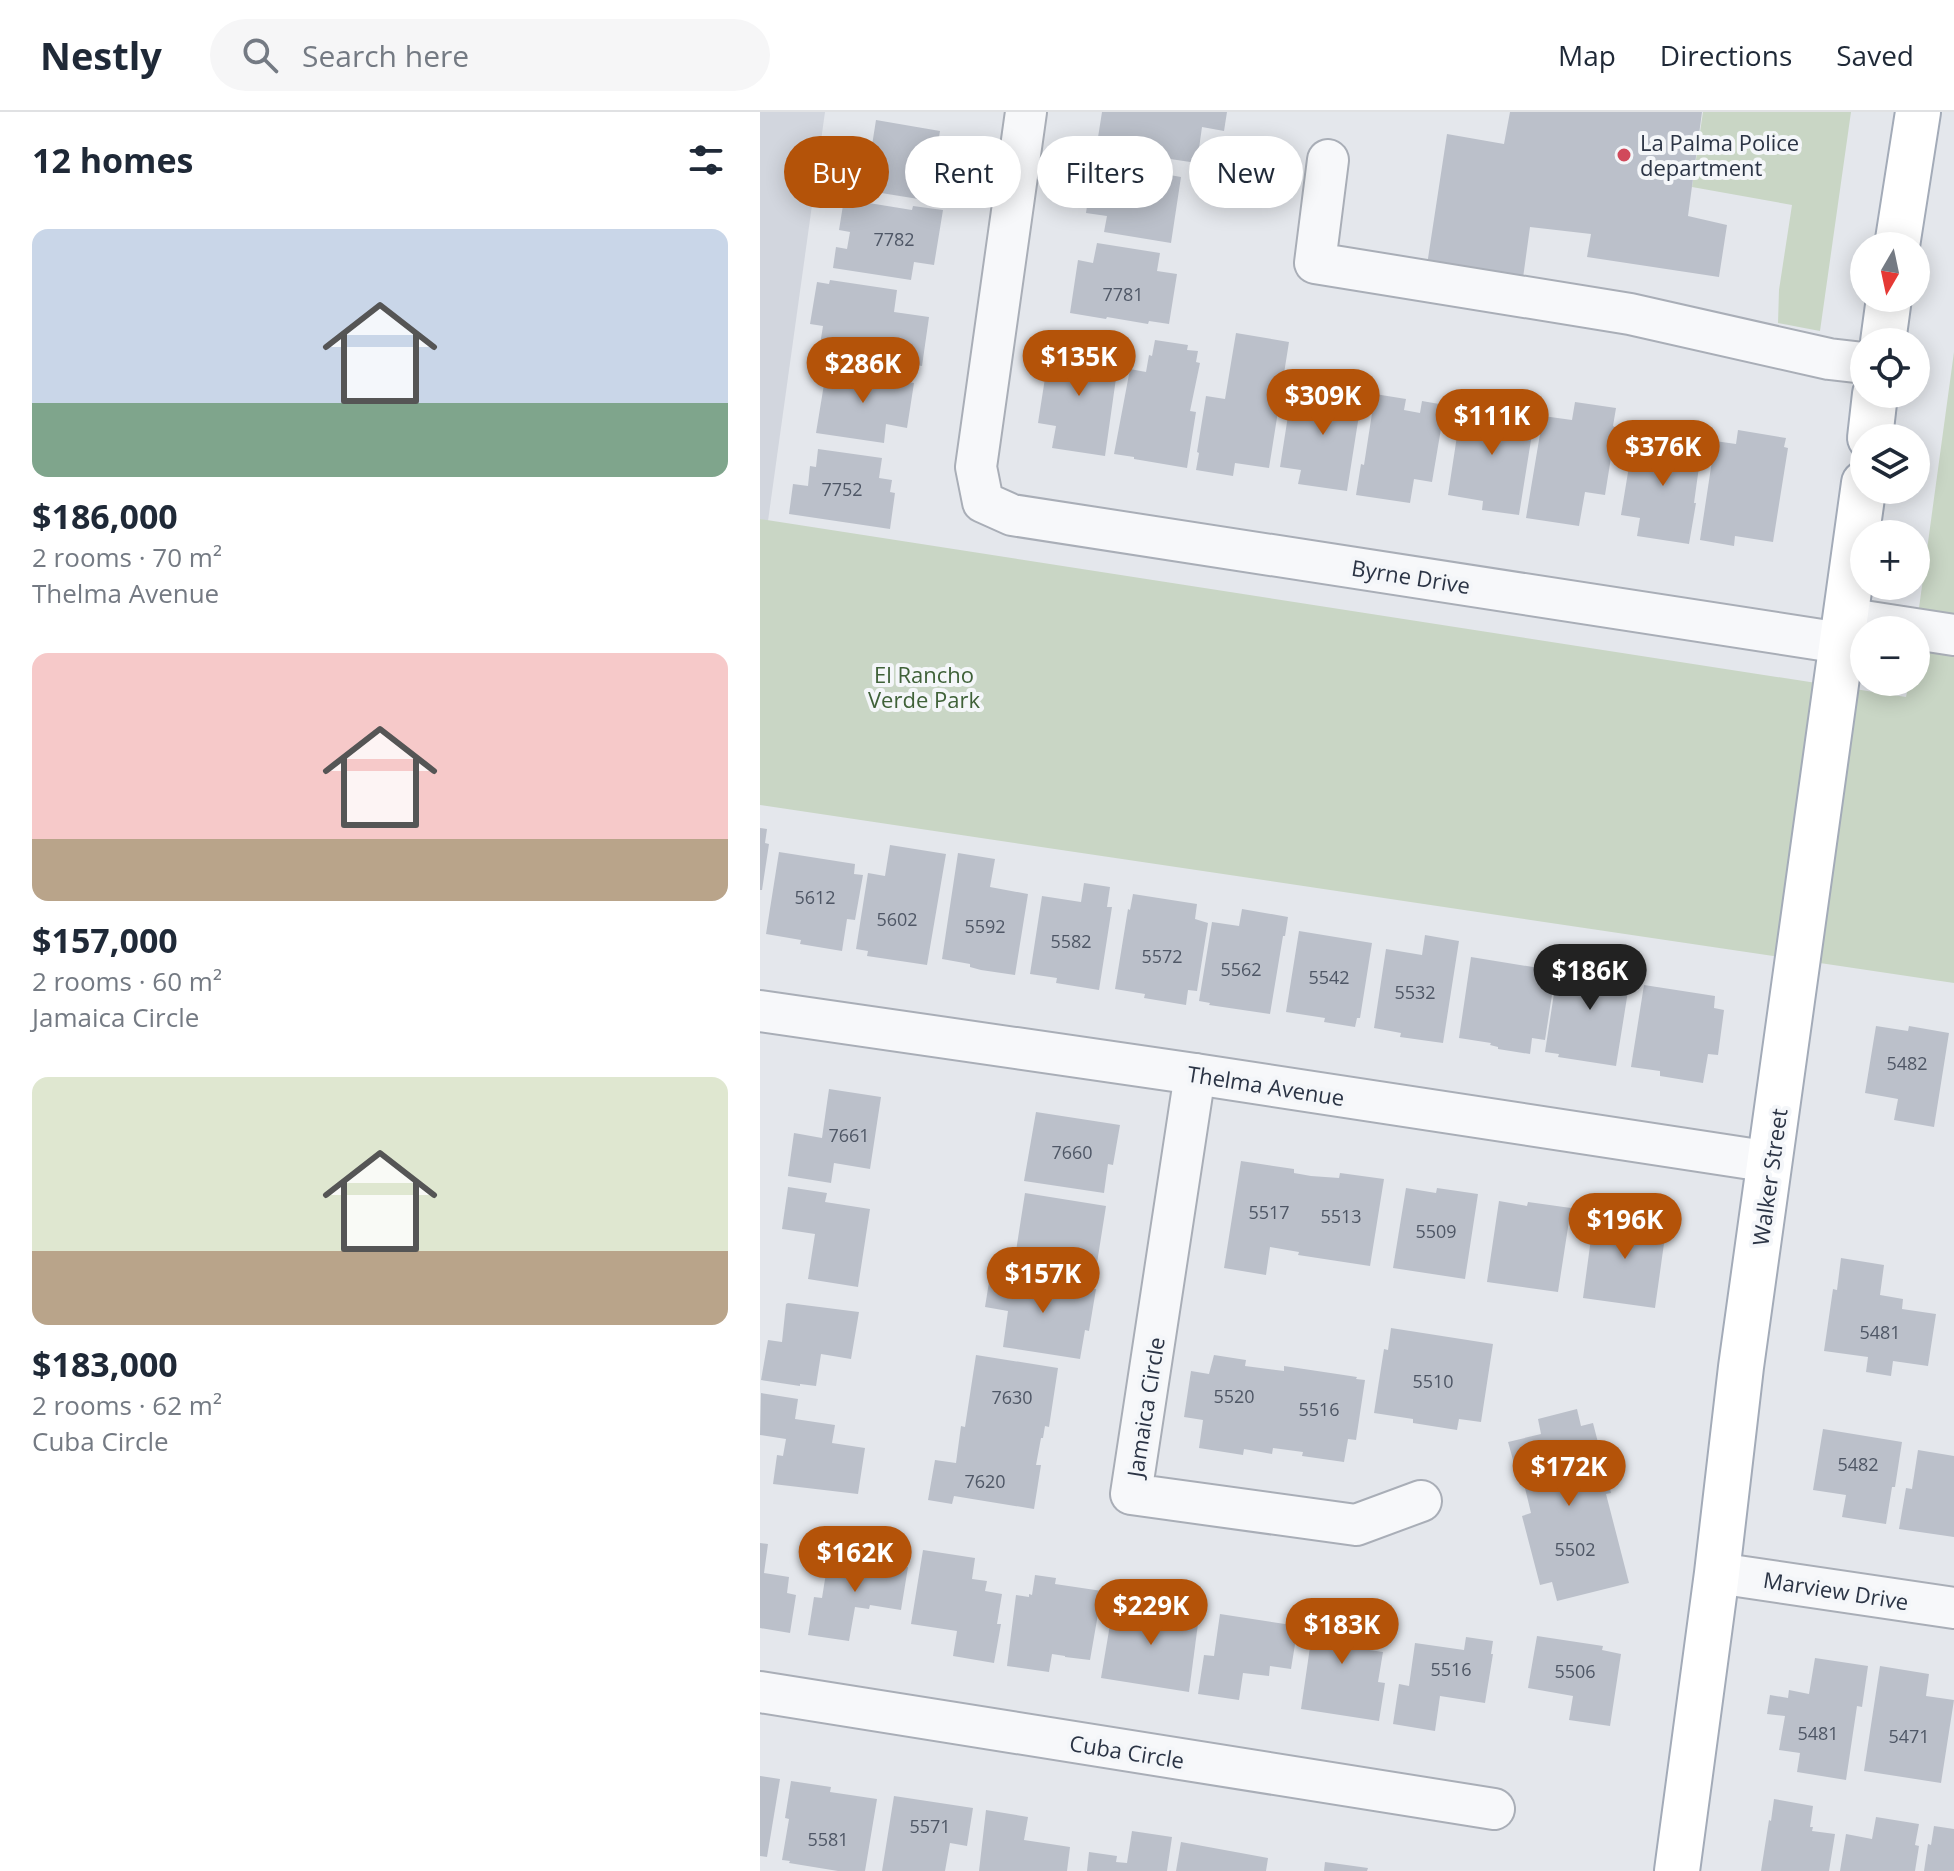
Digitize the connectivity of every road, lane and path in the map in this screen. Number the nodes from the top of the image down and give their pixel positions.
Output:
1 (1026, 112) edge
2 (1918, 112) edge
3 (1328, 160) dead end
4 (1899, 232) edge
5 (1850, 361) edge
6 (1861, 504) edge
7 (1843, 631) junction
8 (1954, 635) edge
9 (760, 1011) edge
10 (1195, 1074) junction
11 (1771, 1162) junction
12 (1421, 1501) dead end
13 (1717, 1573) junction
14 (1954, 1608) edge
15 (760, 1692) edge
16 (1494, 1809) dead end
17 (1677, 1871) edge

1 - 7 street, Byrne Drive
2 - 4 main road
3 - 5 street
6 - 7 main road, Walker Street
7 - 8 street, Byrne Drive
7 - 11 main road, Walker Street
9 - 10 street, Thelma Avenue
10 - 11 street, Thelma Avenue
10 - 12 street, Jamaica Circle
11 - 13 main road, Walker Street
13 - 14 street, Marview Drive
13 - 17 main road, Walker Street
15 - 16 street, Cuba Circle

